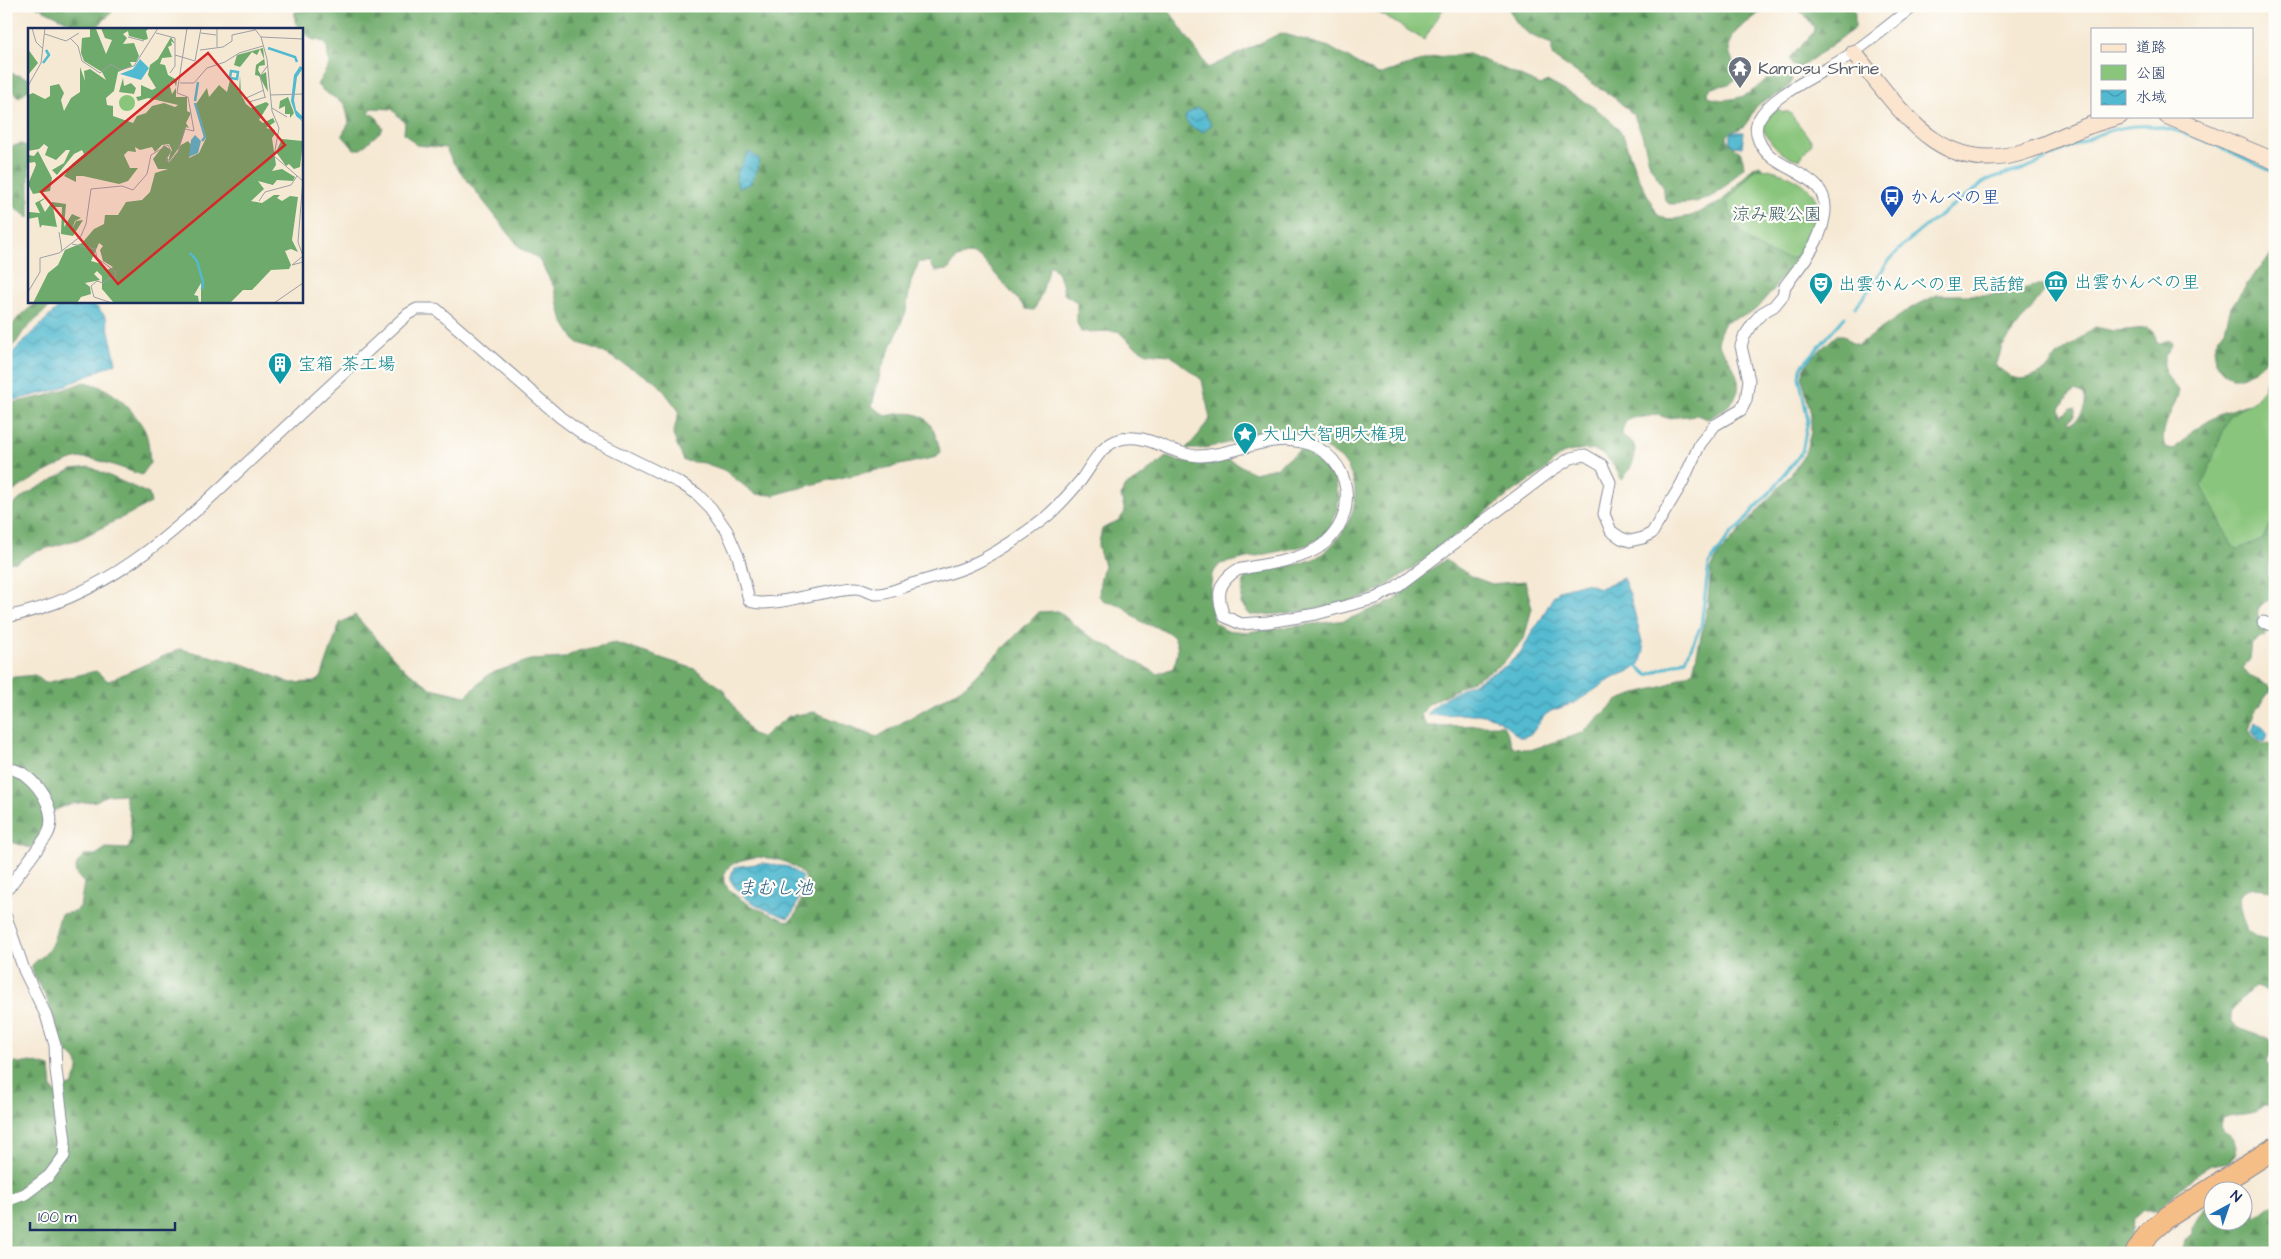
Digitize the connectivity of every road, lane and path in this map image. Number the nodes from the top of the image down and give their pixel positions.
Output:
1 (1914, 6) edge
2 (1854, 53) junction
3 (2114, 118) edge
4 (2172, 118) edge
5 (2275, 161) edge
6 (6, 617) edge
7 (2263, 622) dead end
8 (2275, 626) edge
9 (6, 767) edge
10 (6, 893) edge
11 (6, 917) edge
12 (2275, 1148) edge
13 (6, 1201) edge
14 (2136, 1253) edge

1 - 2 street
2 - 3 main road
2 - 6 street
4 - 5 main road
7 - 8 street
9 - 10 street
11 - 13 street
12 - 14 highway

